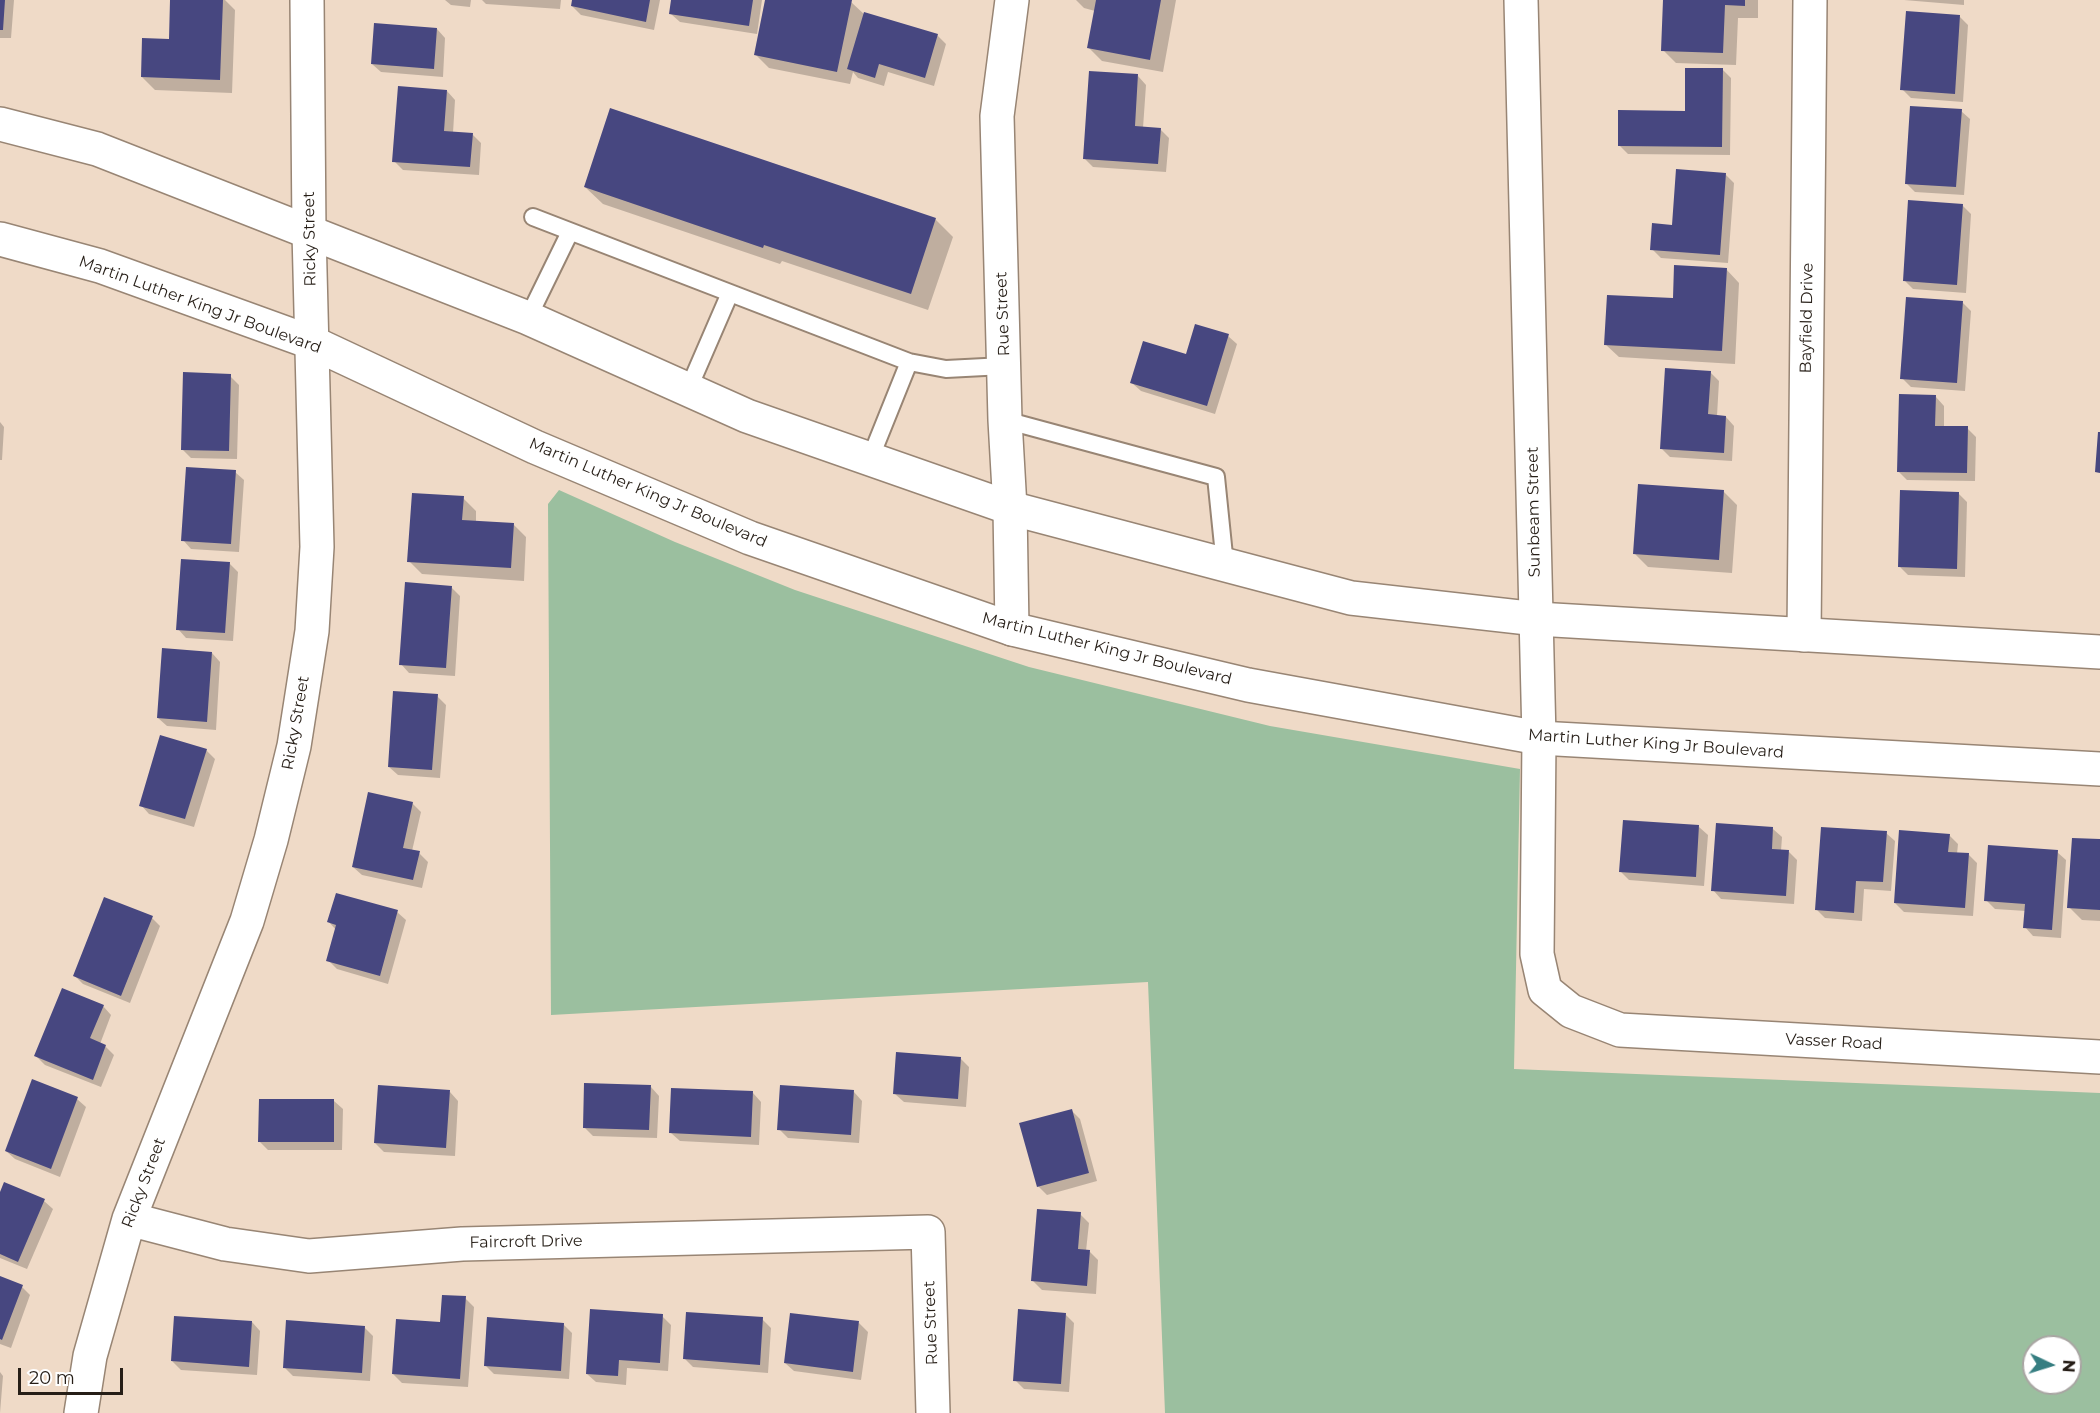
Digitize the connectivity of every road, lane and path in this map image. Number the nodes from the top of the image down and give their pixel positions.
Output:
1 (307, 0) edge
2 (1012, 0) edge
3 (1521, 0) edge
4 (1810, 0) edge
5 (0, 124) edge
6 (533, 217) dead end
7 (570, 231) junction
8 (309, 232) junction
9 (0, 238) edge
10 (730, 293) junction
11 (528, 318) junction
12 (313, 343) junction
13 (909, 363) junction
14 (1004, 366) junction
15 (688, 390) junction
16 (1005, 420) junction
17 (870, 459) junction
18 (1010, 508) junction
19 (1225, 565) junction
20 (1537, 619) junction
21 (1012, 629) junction
22 (1804, 635) junction
23 (2100, 652) edge
24 (1539, 738) junction
25 (2100, 769) edge
26 (1570, 1011) joint
27 (2100, 1057) edge
28 (129, 1219) junction
29 (928, 1232) joint
30 (81, 1413) edge
31 (933, 1413) edge

1 - 8 street, Ricky Street
2 - 14 street, Rue Street
3 - 20 street, Sunbeam Street
4 - 22 street, Bayfield Drive
5 - 8 street
6 - 7 lane
7 - 10 lane
7 - 11 lane
8 - 11 street
8 - 12 street, Ricky Street
9 - 12 street, Martin Luther King Jr Boulevard
10 - 13 lane
10 - 15 lane
11 - 15 street
12 - 21 street, Martin Luther King Jr Boulevard
12 - 28 street, Ricky Street
13 - 14 lane
13 - 17 lane
14 - 16 street, Rue Street
15 - 17 street
16 - 18 street, Rue Street
16 - 19 lane
17 - 18 street
18 - 19 street
18 - 21 street, Rue Street
19 - 20 street
20 - 22 street
20 - 24 street, Sunbeam Street
21 - 24 street, Martin Luther King Jr Boulevard
22 - 23 street
24 - 25 street, Martin Luther King Jr Boulevard
24 - 26 street, Sunbeam Street
26 - 27 street, Vasser Road
28 - 29 street, Faircroft Drive
28 - 30 street, Ricky Street
29 - 31 street, Rue Street

